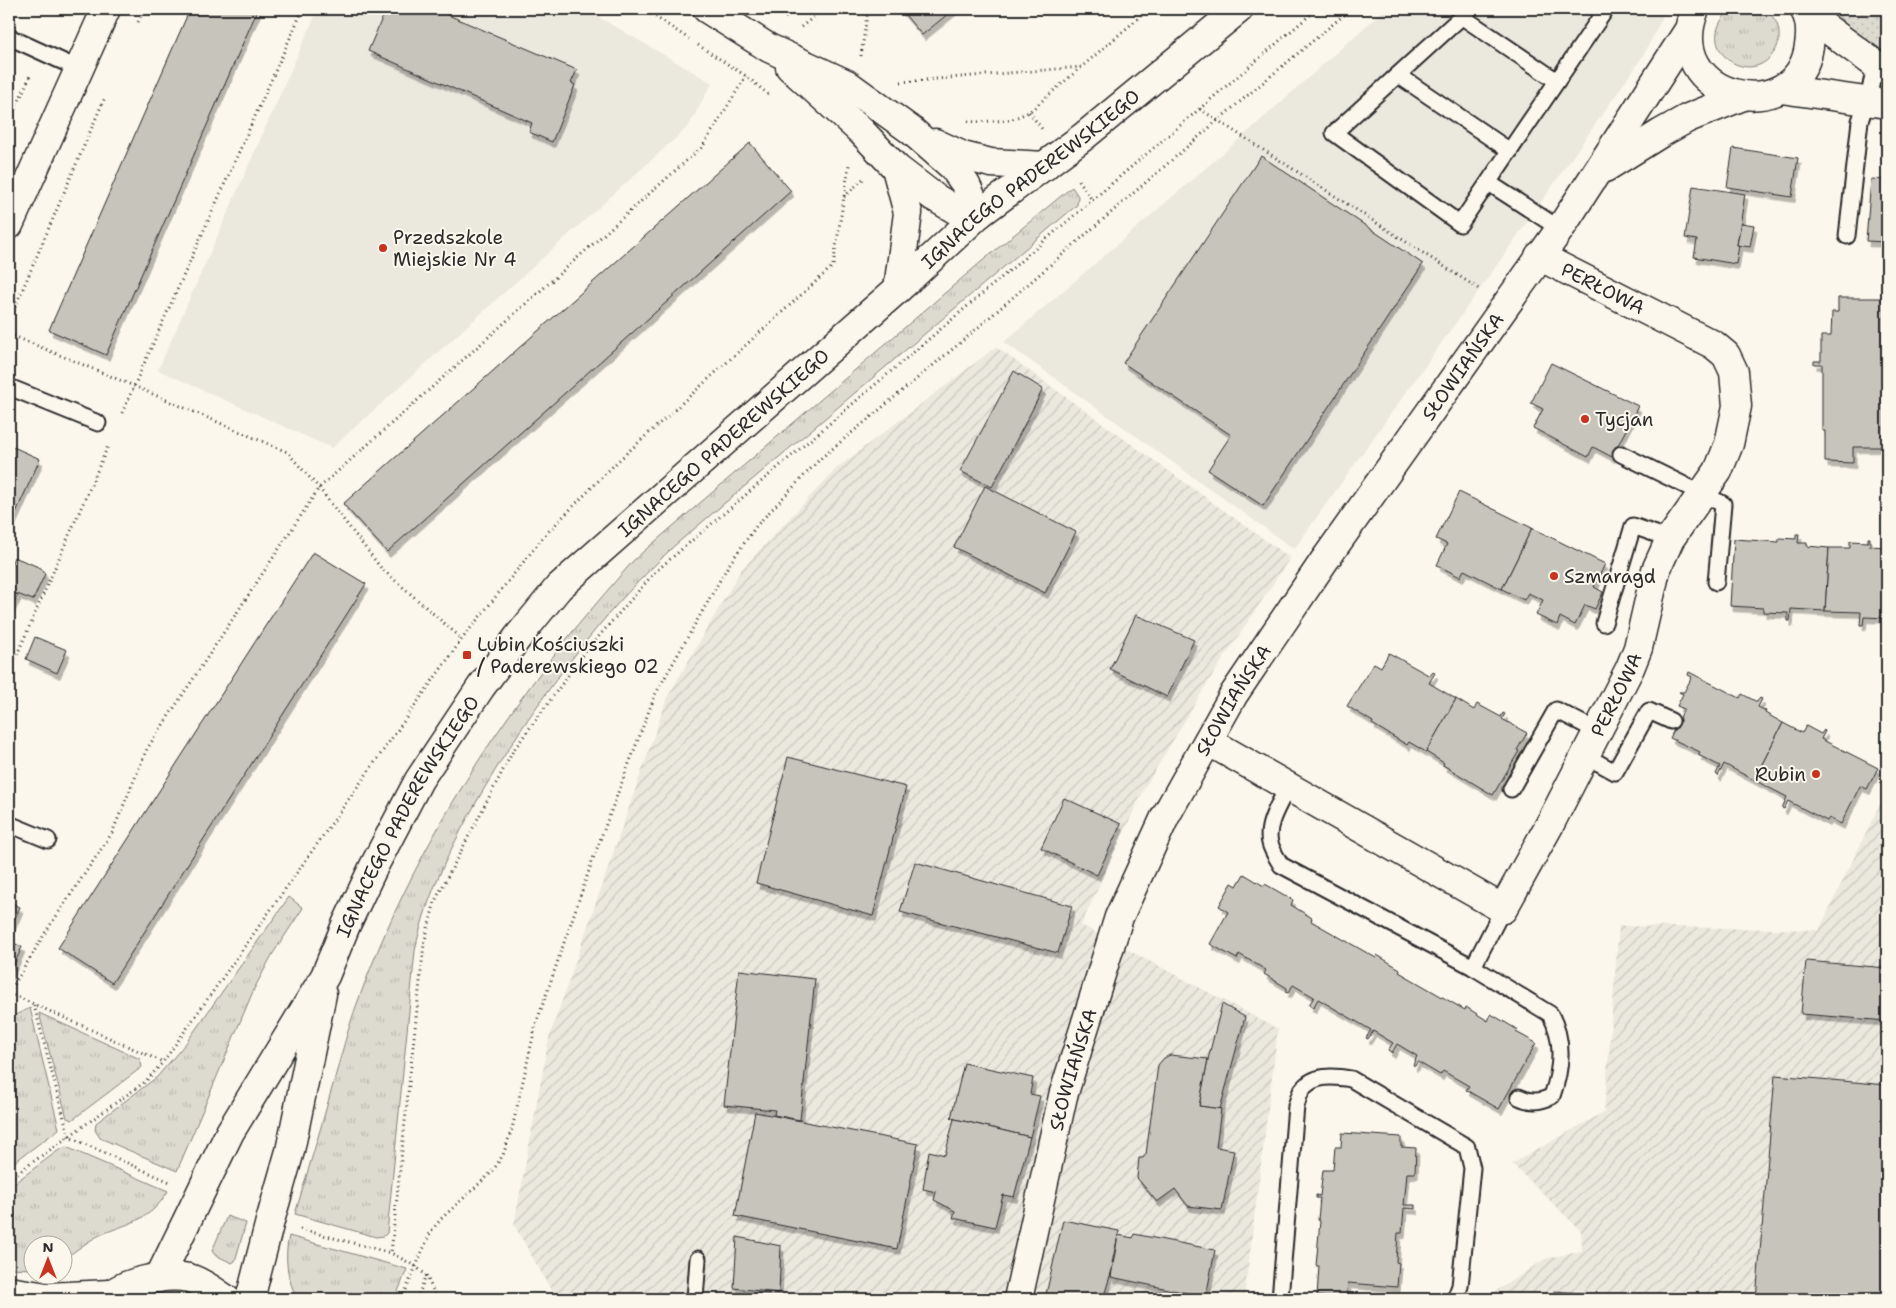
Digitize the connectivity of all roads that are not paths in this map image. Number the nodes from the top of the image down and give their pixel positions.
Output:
1 (106, 9) edge
2 (707, 9) edge
3 (1239, 9) edge
4 (1606, 9) edge
5 (1806, 11) edge
6 (1465, 13) edge
7 (1691, 20) edge
8 (9, 37) edge
9 (769, 48) junction
10 (1881, 67) edge
11 (79, 69) junction
12 (1398, 74) junction
13 (1557, 81) junction
14 (1781, 89) junction
15 (1743, 96) junction
16 (1877, 102) edge
17 (912, 131) junction
18 (1510, 150) junction
19 (1045, 166) junction
20 (896, 168) junction
21 (1597, 173) junction
22 (1489, 183) junction
23 (979, 214) junction
24 (9, 225) edge
25 (1560, 229) junction
26 (1847, 236) dead end
27 (1539, 256) junction
28 (898, 289) junction
29 (9, 387) edge
30 (98, 423) dead end
31 (1621, 454) dead end
32 (1702, 495) junction
33 (1670, 539) junction
34 (1716, 582) dead end
35 (1604, 623) dead end
36 (1671, 721) dead end
37 (1597, 731) junction
38 (1208, 741) junction
39 (1584, 755) junction
40 (1288, 786) junction
41 (1511, 789) dead end
42 (9, 824) edge
43 (48, 840) dead end
44 (1503, 908) junction
45 (1473, 967) junction
46 (325, 976) junction
47 (1519, 1097) dead end
48 (698, 1259) dead end
49 (159, 1278) junction
50 (9, 1291) edge
51 (108, 1297) edge
52 (226, 1299) edge
53 (250, 1299) edge
54 (695, 1299) edge
55 (1018, 1299) edge
56 (1280, 1299) edge
57 (1455, 1299) edge

1 - 11 street
2 - 9 street
3 - 19 street, IGNACEGO PADEREWSKIEGO
4 - 13 lane
5 - 10 street
5 - 14 street
6 - 12 lane
6 - 13 lane
7 - 15 street
7 - 21 street, SŁOWIAŃSKA
8 - 11 lane
9 - 17 street
9 - 20 street
10 - 16 lane
11 - 24 street
12 - 18 lane
12 - 22 lane
13 - 18 lane
14 - 15 street
14 - 16 street
15 - 21 street
16 - 26 lane
17 - 19 street
17 - 23 street
18 - 22 lane
19 - 23 street, IGNACEGO PADEREWSKIEGO
20 - 23 street
20 - 28 street
21 - 25 street, SŁOWIAŃSKA
22 - 25 lane
23 - 28 street, IGNACEGO PADEREWSKIEGO
25 - 27 street, SŁOWIAŃSKA
27 - 32 street, PERŁOWA
27 - 38 street, SŁOWIAŃSKA
28 - 46 street, IGNACEGO PADEREWSKIEGO
29 - 30 lane
31 - 32 lane
32 - 33 street, PERŁOWA
32 - 34 lane
33 - 35 lane
33 - 37 street, PERŁOWA
36 - 39 lane
37 - 39 street, PERŁOWA
37 - 41 lane
38 - 40 street
38 - 55 street, SŁOWIAŃSKA
39 - 44 street, PERŁOWA
40 - 44 street
40 - 45 lane
42 - 43 lane
44 - 45 lane
45 - 47 lane
46 - 49 street, IGNACEGO PADEREWSKIEGO
46 - 53 street, IGNACEGO PADEREWSKIEGO
48 - 54 lane
49 - 51 street
49 - 52 street
50 - 51 street
56 - 57 lane

